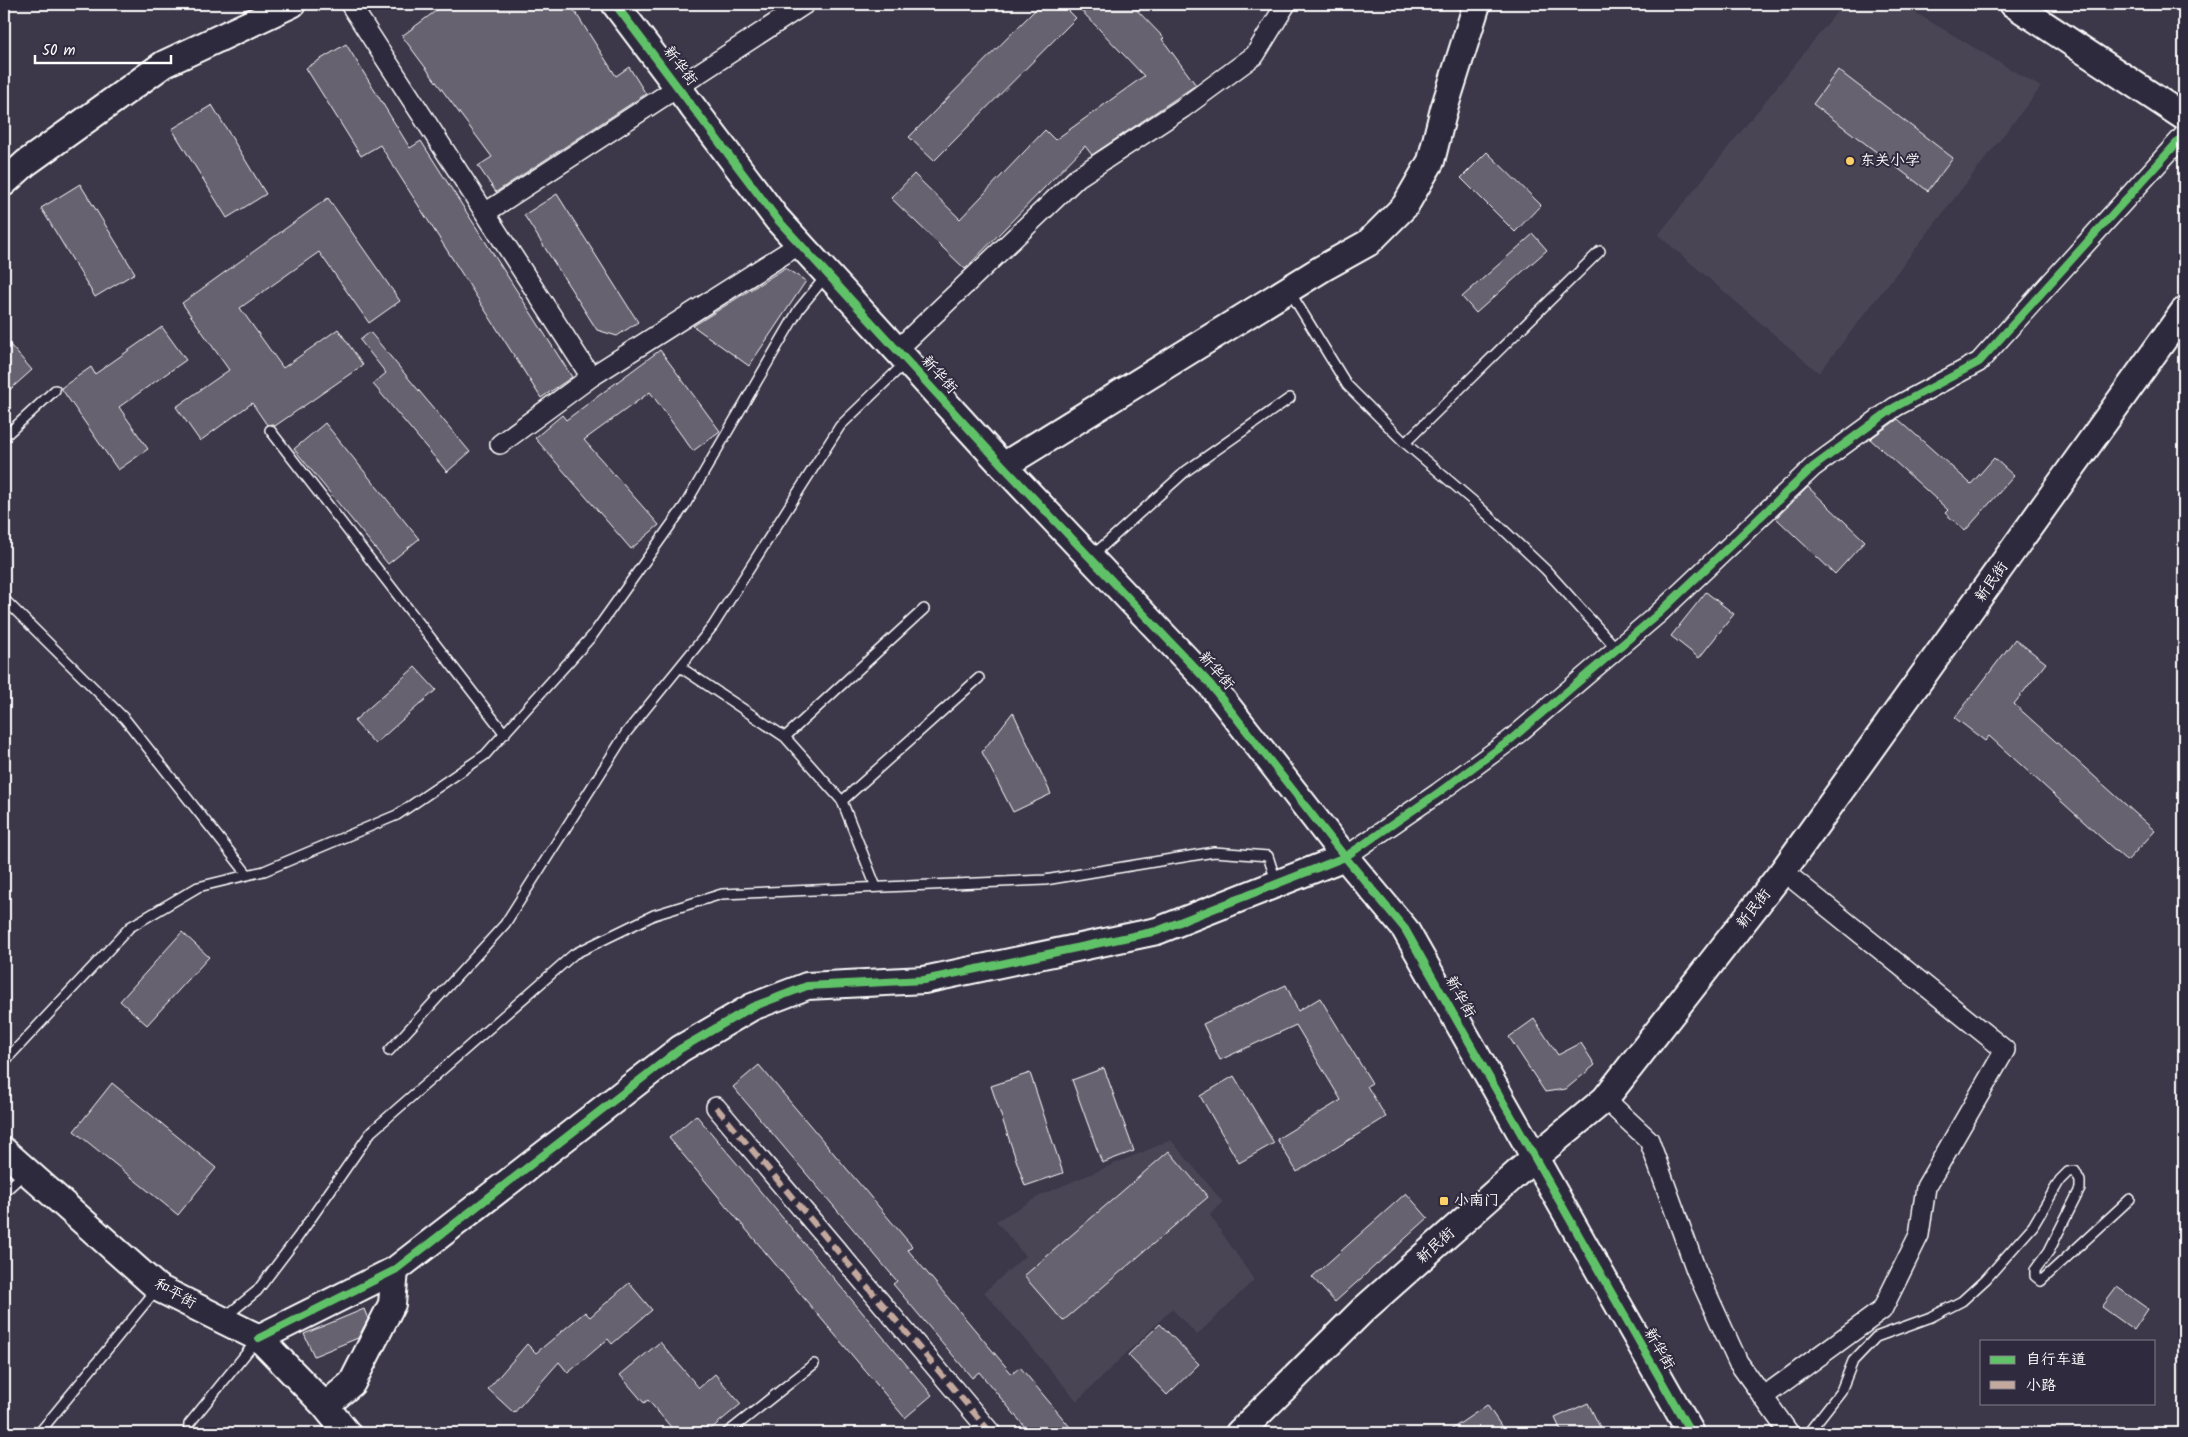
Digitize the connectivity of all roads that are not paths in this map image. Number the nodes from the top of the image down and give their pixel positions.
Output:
1 (292, 4) edge
2 (350, 4) edge
3 (615, 4) edge
4 (805, 4) edge
5 (1286, 4) edge
6 (1477, 4) edge
7 (2013, 4) edge
8 (678, 87) junction
9 (2184, 117) edge
10 (2184, 135) edge
11 (4, 183) edge
12 (485, 213) junction
13 (800, 244) junction
14 (1600, 251) dead end
15 (828, 274) junction
16 (1288, 289) junction
17 (2184, 311) edge
18 (902, 356) junction
19 (591, 377) junction
20 (55, 390) dead end
21 (1290, 398) dead end
22 (270, 430) dead end
23 (4, 437) edge
24 (1405, 443) junction
25 (500, 444) dead end
26 (1003, 466) junction
27 (1090, 558) junction
28 (4, 599) edge
29 (924, 609) dead end
30 (1617, 649) junction
31 (680, 667) junction
32 (979, 678) dead end
33 (505, 734) junction
34 (785, 737) junction
35 (842, 801) junction
36 (1345, 856) junction
37 (1783, 871) junction
38 (248, 875) junction
39 (1277, 883) junction
40 (876, 887) junction
41 (389, 1051) dead end
42 (4, 1062) edge
43 (1606, 1099) junction
44 (716, 1107) dead end
45 (4, 1151) edge
46 (1534, 1158) junction
47 (26, 1171) junction
48 (4, 1192) edge
49 (2130, 1199) dead end
50 (395, 1270) junction
51 (158, 1288) junction
52 (222, 1320) junction
53 (258, 1338) junction
54 (814, 1364) dead end
55 (1764, 1397) junction
56 (325, 1406) junction
57 (39, 1433) edge
58 (188, 1433) edge
59 (347, 1433) edge
60 (727, 1433) edge
61 (991, 1433) edge
62 (1239, 1433) edge
63 (1691, 1433) edge
64 (1790, 1433) edge
65 (1808, 1433) edge

1 - 11 street
2 - 12 street
3 - 8 street, 新华街
4 - 8 street
5 - 18 street
6 - 16 street
7 - 9 street
8 - 12 street
8 - 13 street, 新华街
10 - 30 street
12 - 19 street
13 - 15 street, 新华街
13 - 19 street
14 - 24 lane
15 - 18 street, 新华街
15 - 33 lane
16 - 24 lane
16 - 26 street
17 - 37 street, 新民街
18 - 26 street, 新华街
18 - 31 lane
19 - 25 street
20 - 23 lane
21 - 27 lane
22 - 33 lane
24 - 30 lane
26 - 27 street, 新华街
27 - 36 street, 新华街
28 - 38 lane
29 - 34 lane
30 - 36 street
31 - 34 lane
31 - 41 lane
32 - 35 lane
33 - 38 lane
34 - 35 lane
35 - 40 lane
36 - 39 street
36 - 46 street, 新华街
37 - 43 street, 新民街
37 - 55 street
38 - 42 lane
39 - 40 lane
39 - 50 street
40 - 52 lane
43 - 46 street, 新民街
43 - 55 street
44 - 61 street
45 - 47 street, 和平街
46 - 62 street, 新民街
46 - 63 street, 新华街
47 - 48 lane
47 - 51 street, 和平街
49 - 65 lane
50 - 53 street
50 - 56 street
51 - 52 street, 和平街
51 - 57 lane
52 - 53 street, 和平街
53 - 56 street, 和平街
53 - 58 lane
54 - 60 lane
55 - 64 street
56 - 59 street, 和平街

